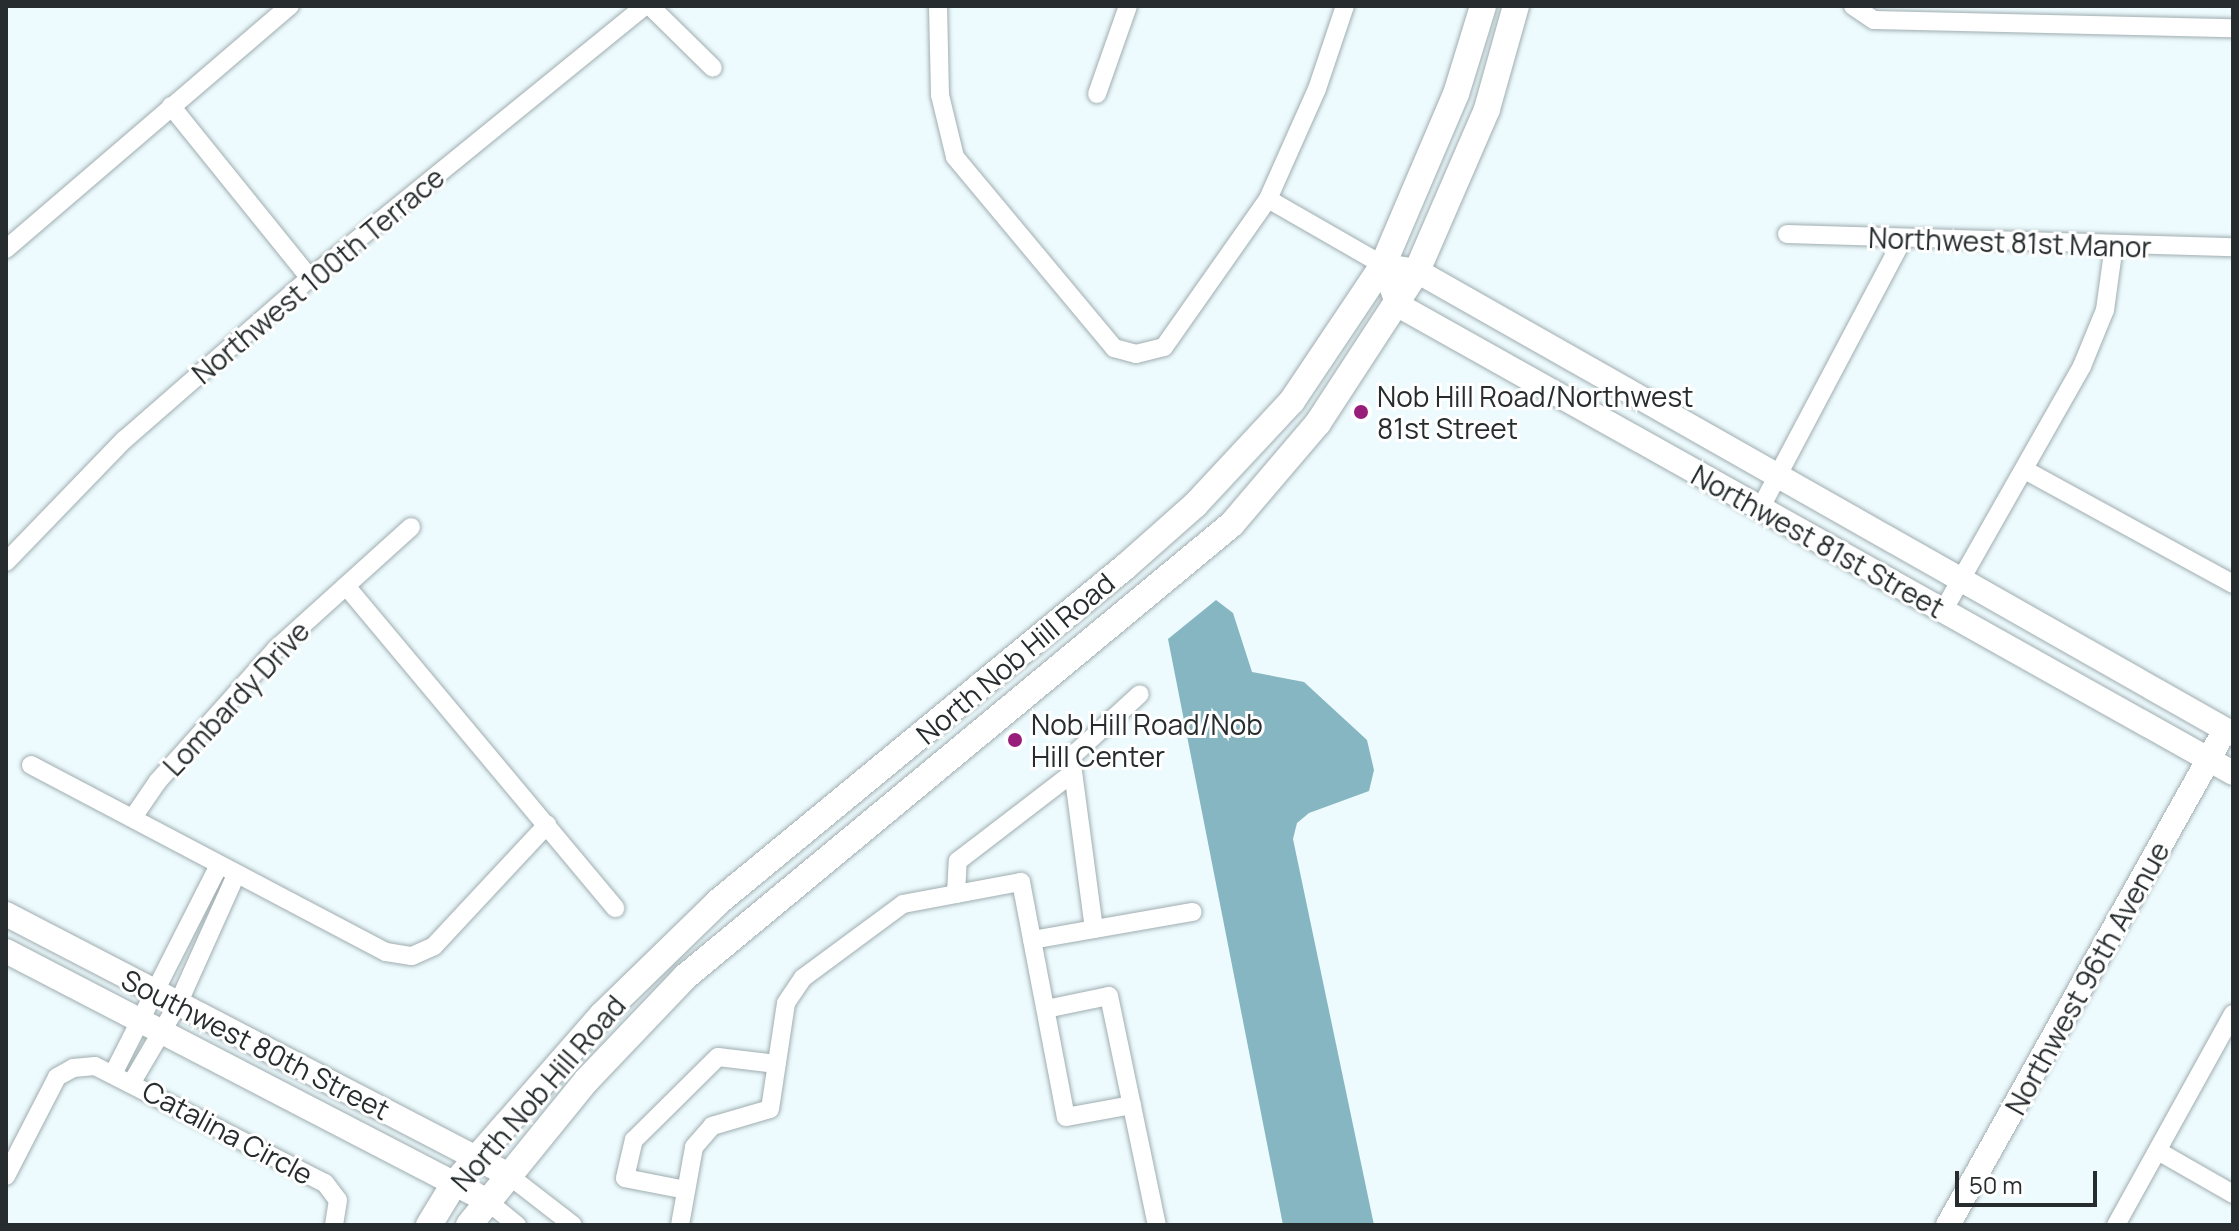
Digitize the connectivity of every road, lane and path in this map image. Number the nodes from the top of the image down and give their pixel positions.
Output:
1 (290, 6) edge
2 (648, 6) edge
3 (938, 6) edge
4 (1128, 6) edge
5 (1345, 6) edge
6 (1483, 6) edge
7 (1516, 6) edge
8 (1853, 7) edge
9 (2233, 28) edge
10 (713, 68) dead end
11 (1097, 94) dead end
12 (171, 106) junction
13 (1268, 199) junction
14 (1787, 234) dead end
15 (1902, 241) junction
16 (2114, 245) junction
17 (2233, 247) edge
18 (6, 249) edge
19 (1383, 265) junction
20 (1417, 271) junction
21 (310, 278) junction
22 (1398, 305) junction
23 (2025, 470) junction
24 (1777, 477) junction
25 (1760, 509) junction
26 (411, 527) dead end
27 (6, 562) edge
28 (1961, 581) junction
29 (2233, 584) edge
30 (346, 586) junction
31 (1943, 611) junction
32 (1140, 694) dead end
33 (2229, 732) edge
34 (2208, 762) junction
35 (31, 765) dead end
36 (2233, 773) edge
37 (1070, 775) junction
38 (134, 816) junction
39 (547, 825) junction
40 (219, 865) junction
41 (236, 875) junction
42 (956, 894) junction
43 (615, 908) dead end
44 (1193, 912) dead end
45 (6, 914) edge
46 (193, 917) junction
47 (212, 927) junction
48 (1094, 929) junction
49 (1032, 940) junction
50 (6, 951) edge
51 (155, 993) junction
52 (178, 1004) junction
53 (1046, 1009) junction
54 (2233, 1014) edge
55 (151, 1025) junction
56 (777, 1064) junction
57 (113, 1074) junction
58 (132, 1082) junction
59 (1132, 1105) junction
60 (2158, 1151) junction
61 (477, 1158) junction
62 (507, 1174) junction
63 (6, 1176) edge
64 (454, 1184) junction
65 (686, 1190) junction
66 (2233, 1194) edge
67 (486, 1200) junction
68 (334, 1225) edge
69 (429, 1225) edge
70 (469, 1225) edge
71 (517, 1225) edge
72 (573, 1225) edge
73 (680, 1225) edge
74 (1157, 1225) edge
75 (1948, 1225) edge
76 (2116, 1225) edge

1 - 12 street
2 - 10 street
2 - 21 street, Northwest 100th Terrace
3 - 13 street
4 - 11 street
5 - 13 street
6 - 19 main road, North Nob Hill Road
7 - 20 main road, North Nob Hill Road
8 - 9 street
12 - 18 street
12 - 21 street
13 - 19 street, Northwest 81st Street
14 - 15 street, Northwest 81st Manor
15 - 16 street, Northwest 81st Manor
15 - 24 street
16 - 17 street, Northwest 81st Manor
16 - 23 street
19 - 20 street, Northwest 81st Street
19 - 22 street
19 - 61 main road, North Nob Hill Road
20 - 22 main road, North Nob Hill Road
20 - 24 street, Northwest 81st Street
21 - 27 street, Northwest 100th Terrace
22 - 25 street, Northwest 81st Street
22 - 62 main road, North Nob Hill Road
23 - 28 street
23 - 29 street
24 - 25 street
24 - 28 street, Northwest 81st Street
25 - 31 street, Northwest 81st Street
26 - 30 street, Lombardy Drive
28 - 31 street
28 - 33 street, Northwest 81st Street
30 - 38 street, Lombardy Drive
30 - 39 street
31 - 34 street, Northwest 81st Street
32 - 37 street
33 - 34 street, Northwest 96th Avenue
34 - 36 street, Northwest 81st Street
34 - 75 street, Northwest 96th Avenue
35 - 38 street
37 - 42 street
37 - 48 street
38 - 40 street
39 - 41 street
39 - 43 street
40 - 41 street
40 - 46 street
41 - 47 street
42 - 49 street
42 - 56 street
44 - 48 street
45 - 51 street, Southwest 80th Street
46 - 47 street
46 - 51 street
47 - 52 street
48 - 49 street
49 - 53 street
50 - 55 street, Southwest 80th Street
51 - 52 street, Southwest 80th Street
51 - 55 street
52 - 55 street
52 - 61 street, Southwest 80th Street
53 - 59 street
53 - 59 street
54 - 60 street
55 - 57 street, Catalina Circle
55 - 58 street, Catalina Circle
55 - 64 street, Southwest 80th Street
56 - 65 street
56 - 65 street
57 - 58 street, Catalina Circle
57 - 63 street, Catalina Circle
58 - 68 street, Catalina Circle
59 - 74 street
60 - 66 street
60 - 76 street
61 - 62 street, Southwest 80th Street
61 - 64 main road, North Nob Hill Road
62 - 67 main road, North Nob Hill Road
62 - 72 street
64 - 67 street, Southwest 80th Street
64 - 69 main road, North Nob Hill Road
65 - 73 street
67 - 70 main road, North Nob Hill Road
67 - 71 street

